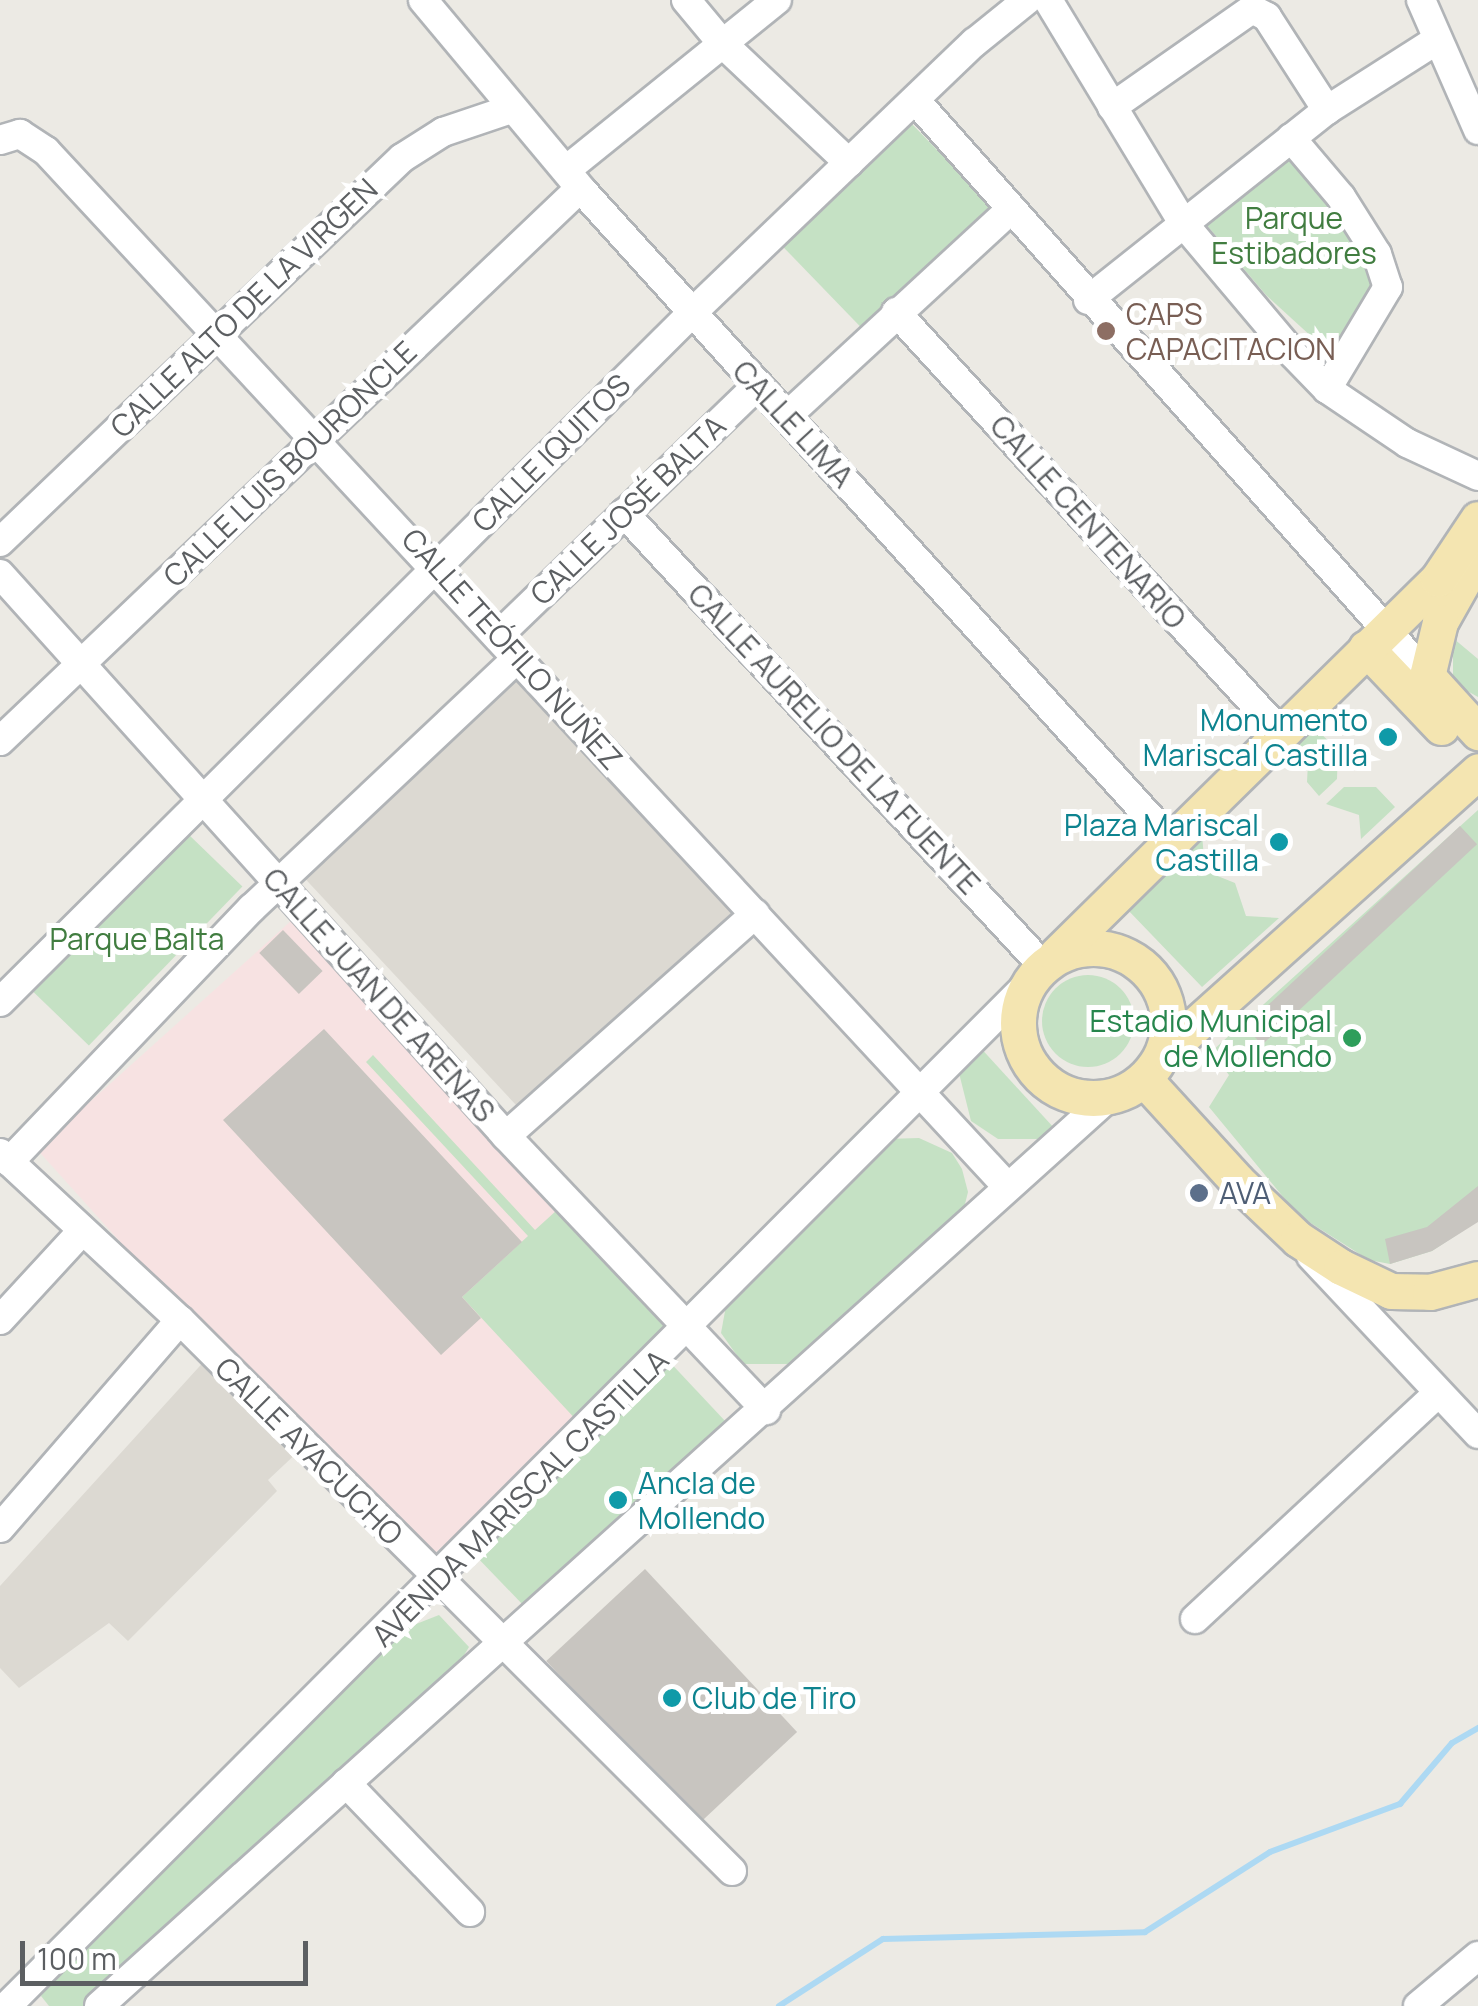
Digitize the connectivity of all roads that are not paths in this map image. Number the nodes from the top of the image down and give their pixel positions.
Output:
1 (423, 0) edge
2 (686, 0) edge
3 (777, 0) edge
4 (1028, 0) edge
5 (1048, 0) edge
6 (1421, 0) edge
7 (1437, 40) junction
8 (721, 42) junction
9 (916, 101) junction
10 (1112, 107) junction
11 (511, 110) junction
12 (1327, 110) junction
13 (1478, 130) edge
14 (2, 138) edge
15 (1291, 138) junction
16 (849, 162) junction
17 (573, 179) junction
18 (1011, 209) junction
19 (1183, 223) junction
20 (1088, 300) junction
21 (693, 312) junction
22 (896, 312) junction
23 (217, 330) junction
24 (757, 386) junction
25 (1327, 389) junction
26 (788, 415) junction
27 (318, 438) junction
28 (1478, 476) edge
29 (624, 513) junction
30 (1478, 519) edge
31 (0, 542) edge
32 (1478, 552) edge
33 (437, 565) junction
34 (0, 574) edge
35 (500, 633) junction
36 (1376, 638) junction
37 (516, 659) junction
38 (83, 662) junction
39 (1428, 676) junction
40 (1280, 732) junction
41 (1478, 732) edge
42 (0, 741) edge
43 (1478, 767) edge
44 (204, 799) junction
45 (1171, 841) junction
46 (279, 884) junction
47 (755, 914) junction
48 (1042, 969) junction
49 (0, 1002) edge
50 (1152, 1067) junction
51 (922, 1090) junction
52 (1110, 1096) junction
53 (506, 1136) junction
54 (4, 1157) edge
55 (1006, 1185) junction
56 (82, 1232) junction
57 (1298, 1239) junction
58 (1478, 1279) edge
59 (0, 1320) edge
60 (180, 1320) junction
61 (688, 1330) junction
62 (1437, 1394) junction
63 (766, 1410) junction
64 (1478, 1434) edge
65 (0, 1528) edge
66 (438, 1580) junction
67 (1195, 1619) dead end
68 (508, 1644) junction
69 (346, 1782) junction
70 (732, 1871) dead end
71 (470, 1912) dead end
72 (1478, 1956) edge
73 (10, 1999) edge
74 (99, 2006) edge
75 (1418, 2006) edge

1 - 11 street, CALLE LIMA
2 - 8 street
3 - 8 street, CALLE LUIS BOURONCLE
4 - 9 street, CALLE IQUITOS
5 - 10 street
6 - 7 street
7 - 12 street
7 - 13 street
8 - 16 street
8 - 17 street, CALLE LUIS BOURONCLE
9 - 16 street, CALLE IQUITOS
9 - 18 street
10 - 12 street
10 - 19 street
11 - 17 street, CALLE LIMA
11 - 23 street, CALLE ALTO DE LA VIRGEN
12 - 15 street
14 - 23 street, CALLE TEÓFILO NUÑEZ
15 - 19 street
15 - 25 street
16 - 21 street, CALLE IQUITOS
17 - 21 street, CALLE LIMA
17 - 27 street, CALLE LUIS BOURONCLE
18 - 20 street
18 - 22 street
19 - 20 street
19 - 25 street
20 - 36 street
21 - 24 street, CALLE LIMA
21 - 33 street, CALLE IQUITOS
22 - 26 street
22 - 40 street, CALLE CENTENARIO
23 - 27 street, CALLE TEÓFILO NUÑEZ
23 - 31 street, CALLE ALTO DE LA VIRGEN
24 - 26 street, CALLE LIMA
24 - 29 street, CALLE JOSÉ BALTA
25 - 28 street
26 - 45 street, CALLE LIMA
27 - 33 street, CALLE TEÓFILO NUÑEZ
27 - 38 street, CALLE LUIS BOURONCLE
29 - 35 street, CALLE JOSÉ BALTA
29 - 48 street, CALLE AURELIO DE LA FUENTE
30 - 36 main road, AVENIDA MARISCAL CASTILLA
32 - 39 main road
33 - 35 street, CALLE TEÓFILO NUÑEZ
33 - 44 street, CALLE IQUITOS
34 - 38 street, CALLE JUAN DE ARENAS
35 - 37 street, CALLE TEÓFILO NUÑEZ
36 - 39 street
36 - 40 main road, AVENIDA MARISCAL CASTILLA
36 - 43 main road
37 - 46 street
37 - 47 street, CALLE TEÓFILO NUÑEZ
38 - 42 street, CALLE LUIS BOURONCLE
38 - 44 street, CALLE JUAN DE ARENAS
39 - 41 main road
40 - 45 main road, AVENIDA MARISCAL CASTILLA
43 - 50 main road
44 - 46 street, CALLE JUAN DE ARENAS
44 - 49 street, CALLE IQUITOS
45 - 48 main road, AVENIDA MARISCAL CASTILLA
46 - 53 street, CALLE JUAN DE ARENAS
46 - 54 street
47 - 51 street, CALLE TEÓFILO NUÑEZ
47 - 53 street
48 - 50 main road
48 - 51 street, AVENIDA MARISCAL CASTILLA
48 - 52 main road
50 - 52 main road
50 - 57 main road
51 - 55 street, CALLE TEÓFILO NUÑEZ
51 - 61 street, AVENIDA MARISCAL CASTILLA
52 - 55 street
53 - 61 street, CALLE JUAN DE ARENAS
54 - 56 street, CALLE AYACUCHO
55 - 63 street
56 - 59 street
56 - 60 street, CALLE AYACUCHO
57 - 58 main road
57 - 62 street
60 - 65 street
60 - 66 street, CALLE AYACUCHO
61 - 63 street, CALLE JUAN DE ARENAS
61 - 66 street, AVENIDA MARISCAL CASTILLA
62 - 64 street
62 - 67 street
63 - 68 street
66 - 68 street, CALLE AYACUCHO
66 - 73 street, AVENIDA MARISCAL CASTILLA
68 - 69 street
68 - 70 street, CALLE AYACUCHO
69 - 71 street
69 - 74 street
72 - 75 street

